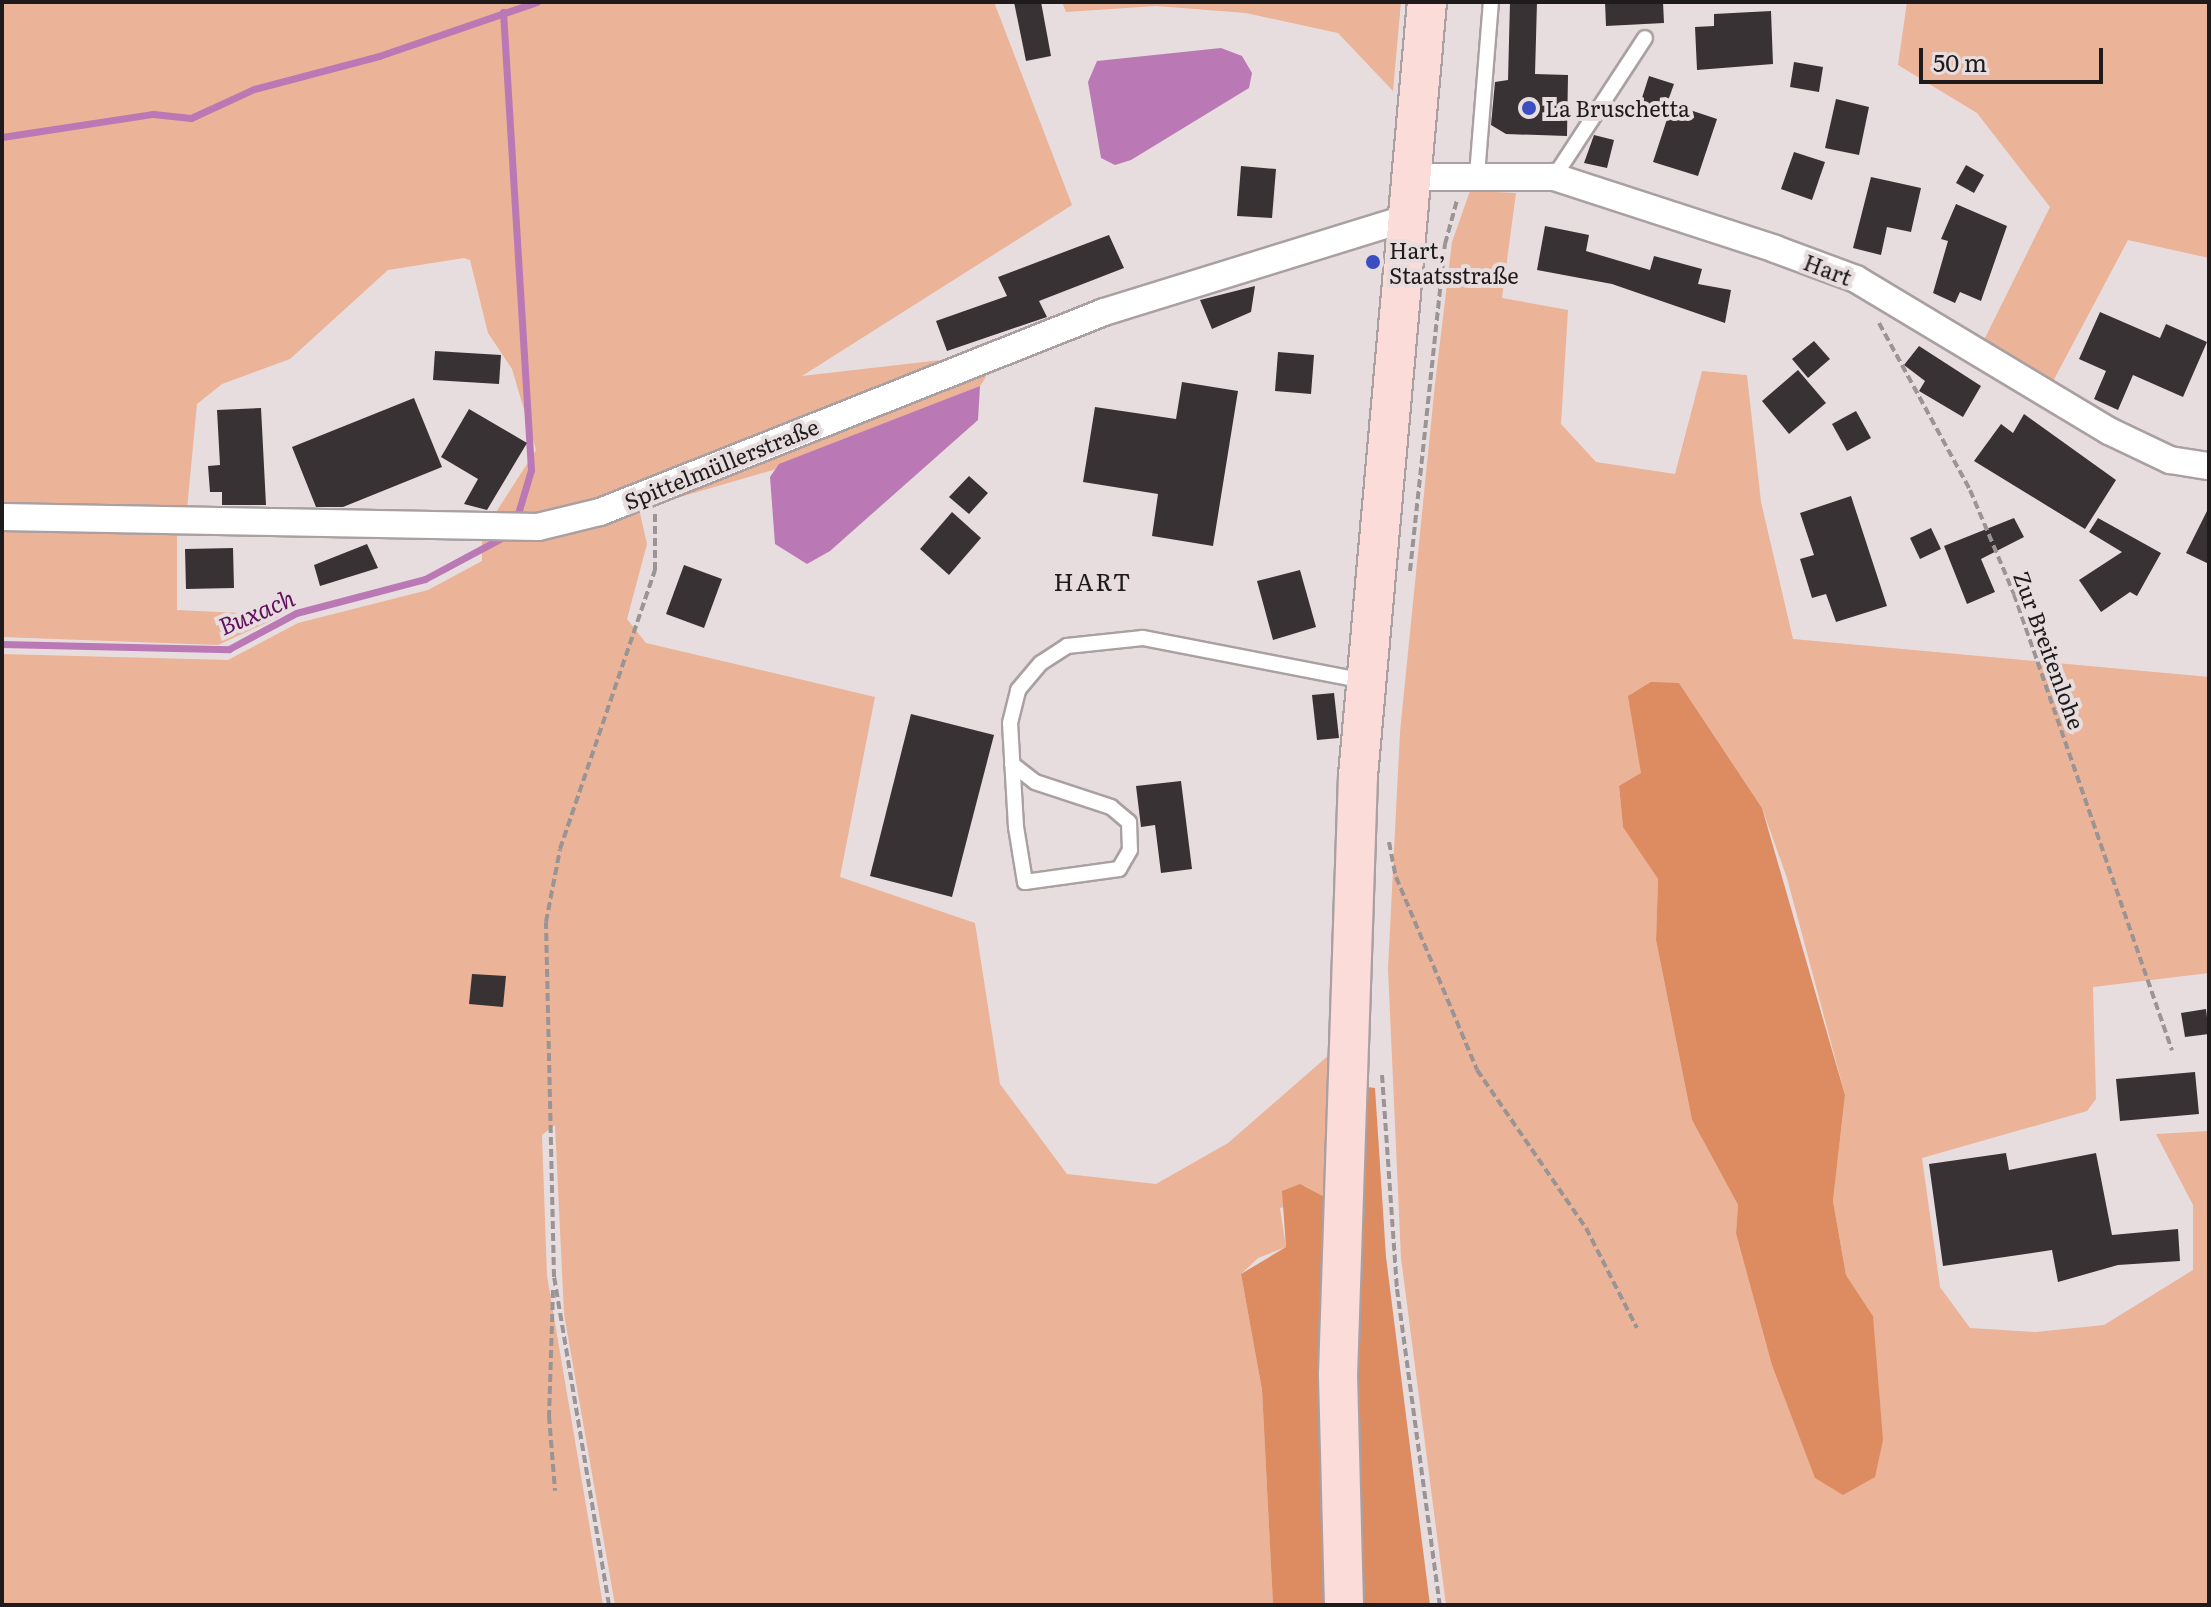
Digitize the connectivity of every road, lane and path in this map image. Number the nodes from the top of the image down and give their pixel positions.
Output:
1 (1427, 2) edge
2 (1491, 2) edge
3 (1645, 38) dead end
4 (1468, 175) junction
5 (1412, 177) junction
6 (1554, 177) junction
7 (1408, 218) junction
8 (1856, 279) junction
9 (2209, 466) edge
10 (646, 492) junction
11 (2, 517) edge
12 (1408, 588) dead end
13 (1365, 681) junction
14 (1012, 764) junction
15 (1386, 880) dead end
16 (2172, 1050) dead end
17 (1382, 1068) dead end
18 (554, 1277) junction
19 (1637, 1328) dead end
20 (555, 1491) dead end
21 (609, 1605) edge
22 (1344, 1605) edge
23 (1440, 1605) edge

1 - 5 main road
2 - 4 lane
3 - 6 lane
4 - 5 street, Hart
4 - 6 street, Hart
4 - 12 path
5 - 7 main road
6 - 8 street, Hart
7 - 10 street, Spittelmüllerstraße
7 - 13 main road
8 - 9 street, Hart
8 - 16 path, Zur Breitenlohe
10 - 11 street, Spittelmüllerstraße
10 - 18 path
13 - 14 lane
13 - 22 main road
14 - 14 lane
15 - 19 path
17 - 23 path
18 - 20 path
18 - 21 path

